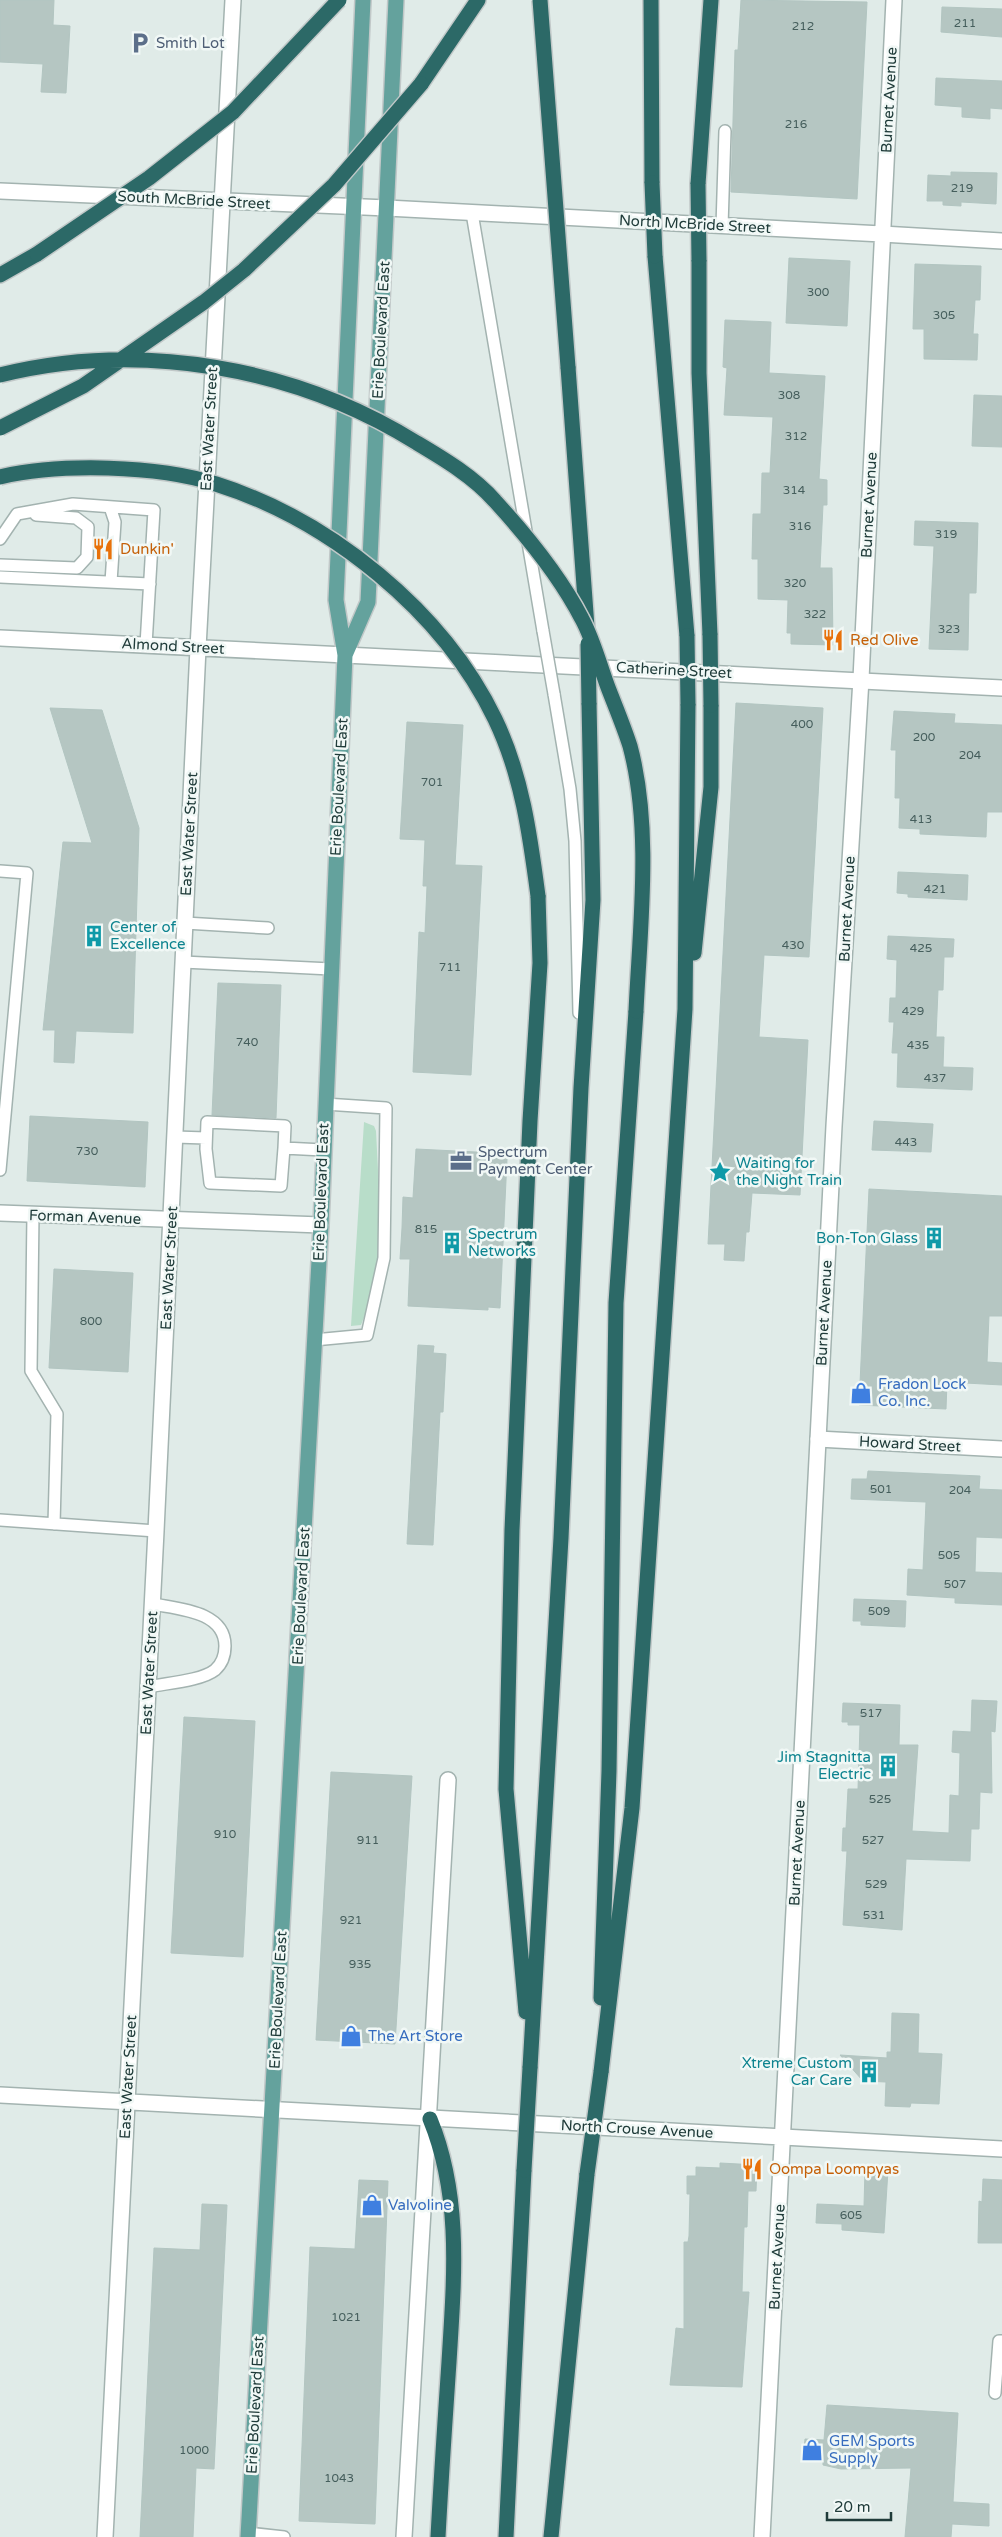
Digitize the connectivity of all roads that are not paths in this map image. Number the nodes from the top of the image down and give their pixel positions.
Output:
1 (233, 0) edge
2 (364, 0) edge
3 (396, 0) edge
4 (478, 0) edge
5 (540, 0) edge
6 (651, 0) edge
7 (711, 0) edge
8 (894, 0) edge
9 (336, 3) edge
10 (725, 131) dead end
11 (0, 191) edge
12 (222, 201) junction
13 (354, 207) junction
14 (387, 208) junction
15 (472, 213) junction
16 (722, 226) junction
17 (882, 234) junction
18 (1002, 241) edge
19 (0, 275) edge
20 (0, 376) edge
21 (0, 428) edge
22 (0, 477) edge
23 (110, 507) junction
24 (17, 514) junction
25 (0, 540) edge
26 (0, 565) edge
27 (0, 577) edge
28 (111, 582) junction
29 (150, 584) junction
30 (0, 638) edge
31 (146, 645) junction
32 (198, 648) junction
33 (345, 655) junction
34 (860, 679) junction
35 (1002, 688) edge
36 (0, 870) edge
37 (185, 923) junction
38 (268, 928) dead end
39 (183, 962) junction
40 (331, 968) junction
41 (685, 1009) junction
42 (581, 1088) junction
43 (325, 1104) junction
44 (175, 1137) junction
45 (206, 1138) junction
46 (284, 1148) junction
47 (323, 1150) junction
48 (0, 1165) edge
49 (0, 1170) edge
50 (0, 1213) edge
51 (33, 1214) junction
52 (171, 1220) junction
53 (320, 1225) junction
54 (314, 1340) junction
55 (818, 1439) junction
56 (1002, 1449) edge
57 (0, 1520) edge
58 (54, 1524) junction
59 (156, 1531) junction
60 (153, 1604) junction
61 (148, 1687) junction
62 (448, 1780) dead end
63 (530, 2068) junction
64 (601, 2072) junction
65 (0, 2096) edge
66 (126, 2101) junction
67 (272, 2110) junction
68 (430, 2119) junction
69 (783, 2137) junction
70 (1002, 2149) edge
71 (1002, 2341) edge
72 (995, 2393) dead end
73 (248, 2535) edge
74 (105, 2537) edge
75 (284, 2537) edge
76 (404, 2537) edge
77 (438, 2537) edge
78 (506, 2537) edge
79 (551, 2537) edge
80 (762, 2537) edge

1 - 12 street, East Water Street
2 - 13 main road, Erie Boulevard East
3 - 14 main road, Erie Boulevard East
4 - 21 highway, bridge
5 - 42 highway, bridge
6 - 41 highway, bridge
7 - 41 highway, bridge
8 - 17 street, Burnet Avenue
9 - 19 highway, bridge
10 - 16 lane
11 - 12 street, South McBride Street
12 - 13 street, South McBride Street
12 - 32 street, East Water Street
13 - 14 street, South McBride Street
13 - 33 main road, Erie Boulevard East
14 - 15 street, North McBride Street
14 - 33 main road, Erie Boulevard East
15 - 16 street, North McBride Street
15 - 42 lane, bridge
16 - 17 street, North McBride Street
17 - 18 street, North McBride Street
17 - 34 street, Burnet Avenue
20 - 64 highway, bridge
22 - 63 highway, bridge
23 - 24 lane
23 - 28 lane
23 - 29 lane
24 - 25 lane
24 - 26 lane
27 - 28 lane
28 - 29 lane
29 - 31 lane
30 - 31 street, Almond Street
31 - 32 street, Almond Street
32 - 33 street, Almond Street
32 - 37 street, East Water Street
33 - 34 street, Catherine Street
33 - 40 main road, Erie Boulevard East
34 - 35 street, Catherine Street
34 - 55 street, Burnet Avenue
36 - 48 lane
37 - 38 lane
37 - 39 street, East Water Street
39 - 40 lane
39 - 44 street, East Water Street
40 - 43 main road, Erie Boulevard East
41 - 64 highway
42 - 63 highway
43 - 47 main road, Erie Boulevard East
43 - 54 lane
44 - 45 lane
44 - 52 street, East Water Street
45 - 46 lane
45 - 46 lane
46 - 47 lane
47 - 53 main road, Erie Boulevard East
48 - 49 lane
50 - 51 street, Forman Avenue
51 - 52 street, Forman Avenue
51 - 58 lane
52 - 53 street, Forman Avenue
52 - 59 street, East Water Street
53 - 54 main road, Erie Boulevard East
54 - 67 main road, Erie Boulevard East
55 - 56 street, Howard Street
55 - 69 street, Burnet Avenue
57 - 58 lane
58 - 59 lane
59 - 60 street, East Water Street
60 - 61 street, East Water Street
60 - 61 lane
61 - 66 street, East Water Street
62 - 68 street
63 - 78 highway, bridge
64 - 79 highway, bridge
65 - 66 street, North Crouse Avenue
66 - 67 street, North Crouse Avenue
66 - 74 street, East Water Street
67 - 68 street, North Crouse Avenue
67 - 73 main road, Erie Boulevard East
68 - 69 street, North Crouse Avenue
68 - 76 street
68 - 77 highway
69 - 70 street, North Crouse Avenue
69 - 80 street, Burnet Avenue
71 - 72 lane
73 - 75 lane

